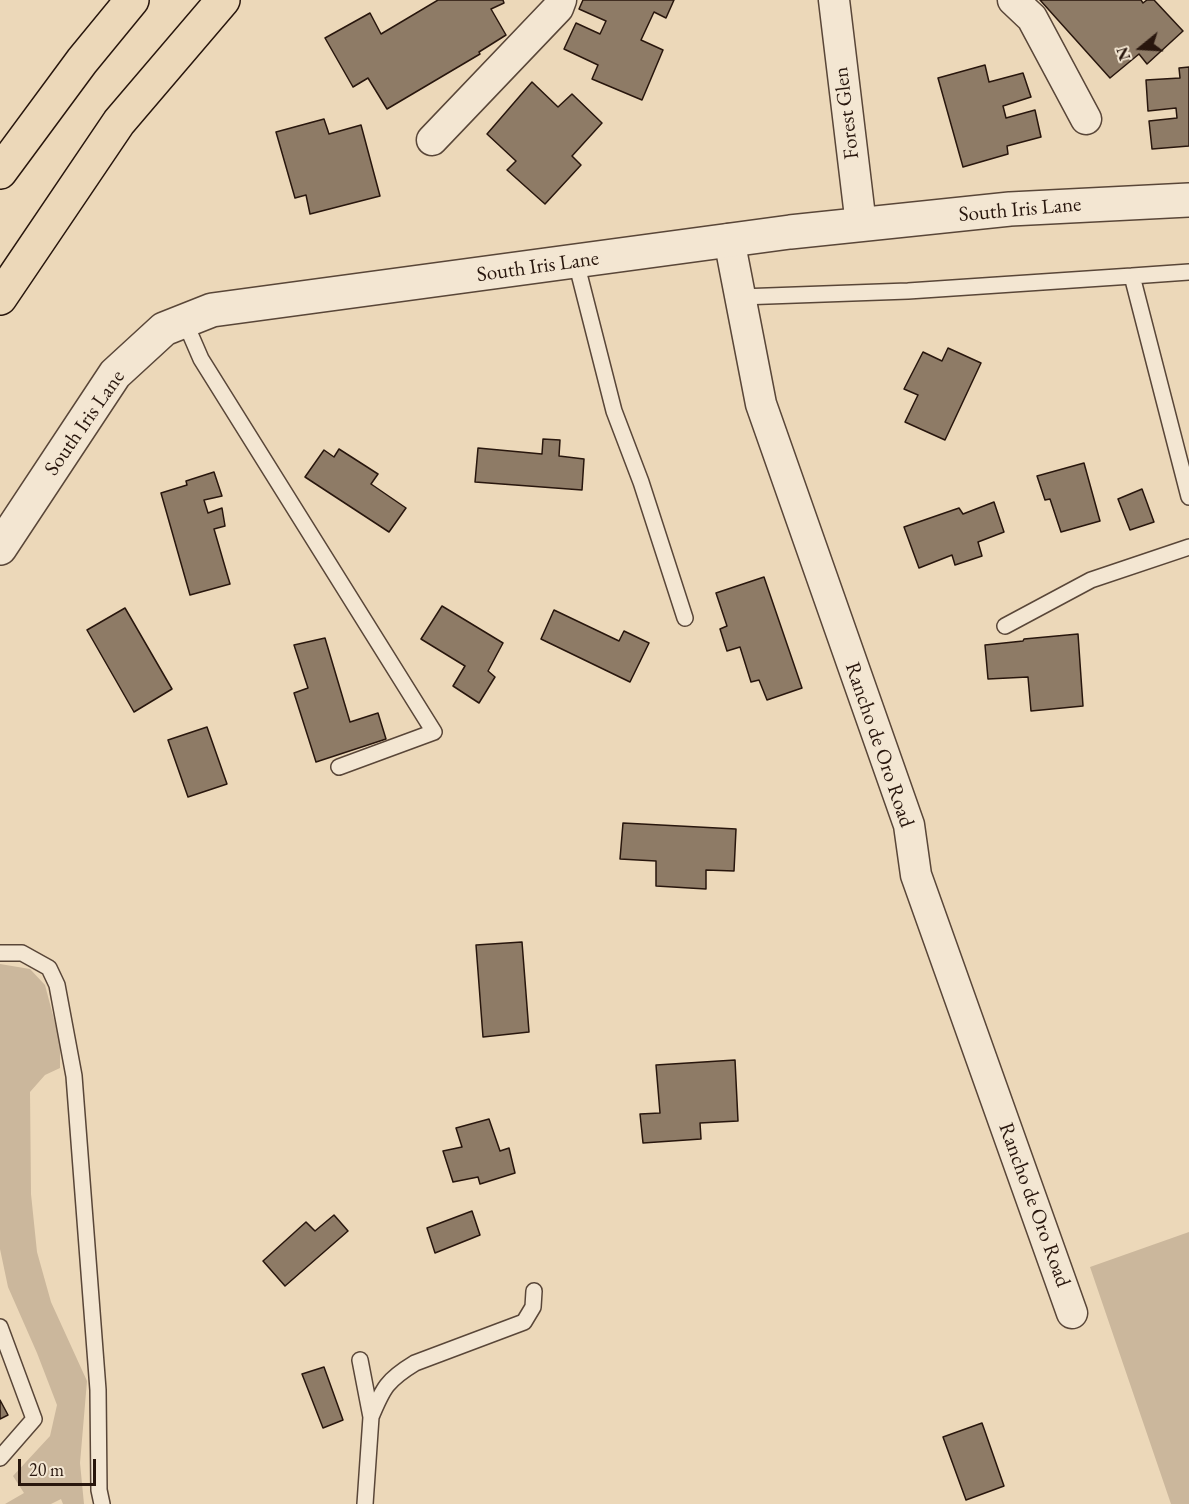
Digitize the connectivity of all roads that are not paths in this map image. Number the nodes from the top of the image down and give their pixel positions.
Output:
1 (132, 0) edge
2 (222, 0) edge
3 (561, 0) edge
4 (834, 0) edge
5 (1014, 0) edge
6 (1086, 119) dead end
7 (432, 140) dead end
8 (0, 172) edge
9 (1189, 200) edge
10 (861, 225) junction
11 (729, 239) junction
12 (576, 262) junction
13 (1189, 272) edge
14 (1132, 276) junction
15 (740, 297) junction
16 (0, 298) edge
17 (185, 322) junction
18 (1189, 498) edge
19 (1189, 547) edge
20 (0, 548) edge
21 (685, 618) dead end
22 (1005, 626) dead end
23 (339, 766) dead end
24 (0, 952) edge
25 (534, 1291) dead end
26 (1072, 1313) dead end
27 (0, 1327) edge
28 (360, 1360) dead end
29 (371, 1417) junction
30 (0, 1458) edge
31 (102, 1504) edge
32 (365, 1504) edge

1 - 8 highway
2 - 16 highway
3 - 7 street
4 - 10 street, Forest Glen
5 - 6 street
9 - 10 street, South Iris Lane
10 - 11 street, South Iris Lane
11 - 12 street, South Iris Lane
11 - 15 street, Rancho de Oro Road
12 - 17 street, South Iris Lane
12 - 21 lane
13 - 14 lane
14 - 15 lane
14 - 18 lane
15 - 26 street, Rancho de Oro Road
17 - 20 street, South Iris Lane
17 - 23 lane
19 - 22 lane
24 - 31 lane
25 - 29 lane
27 - 30 lane
28 - 29 lane
29 - 32 lane

